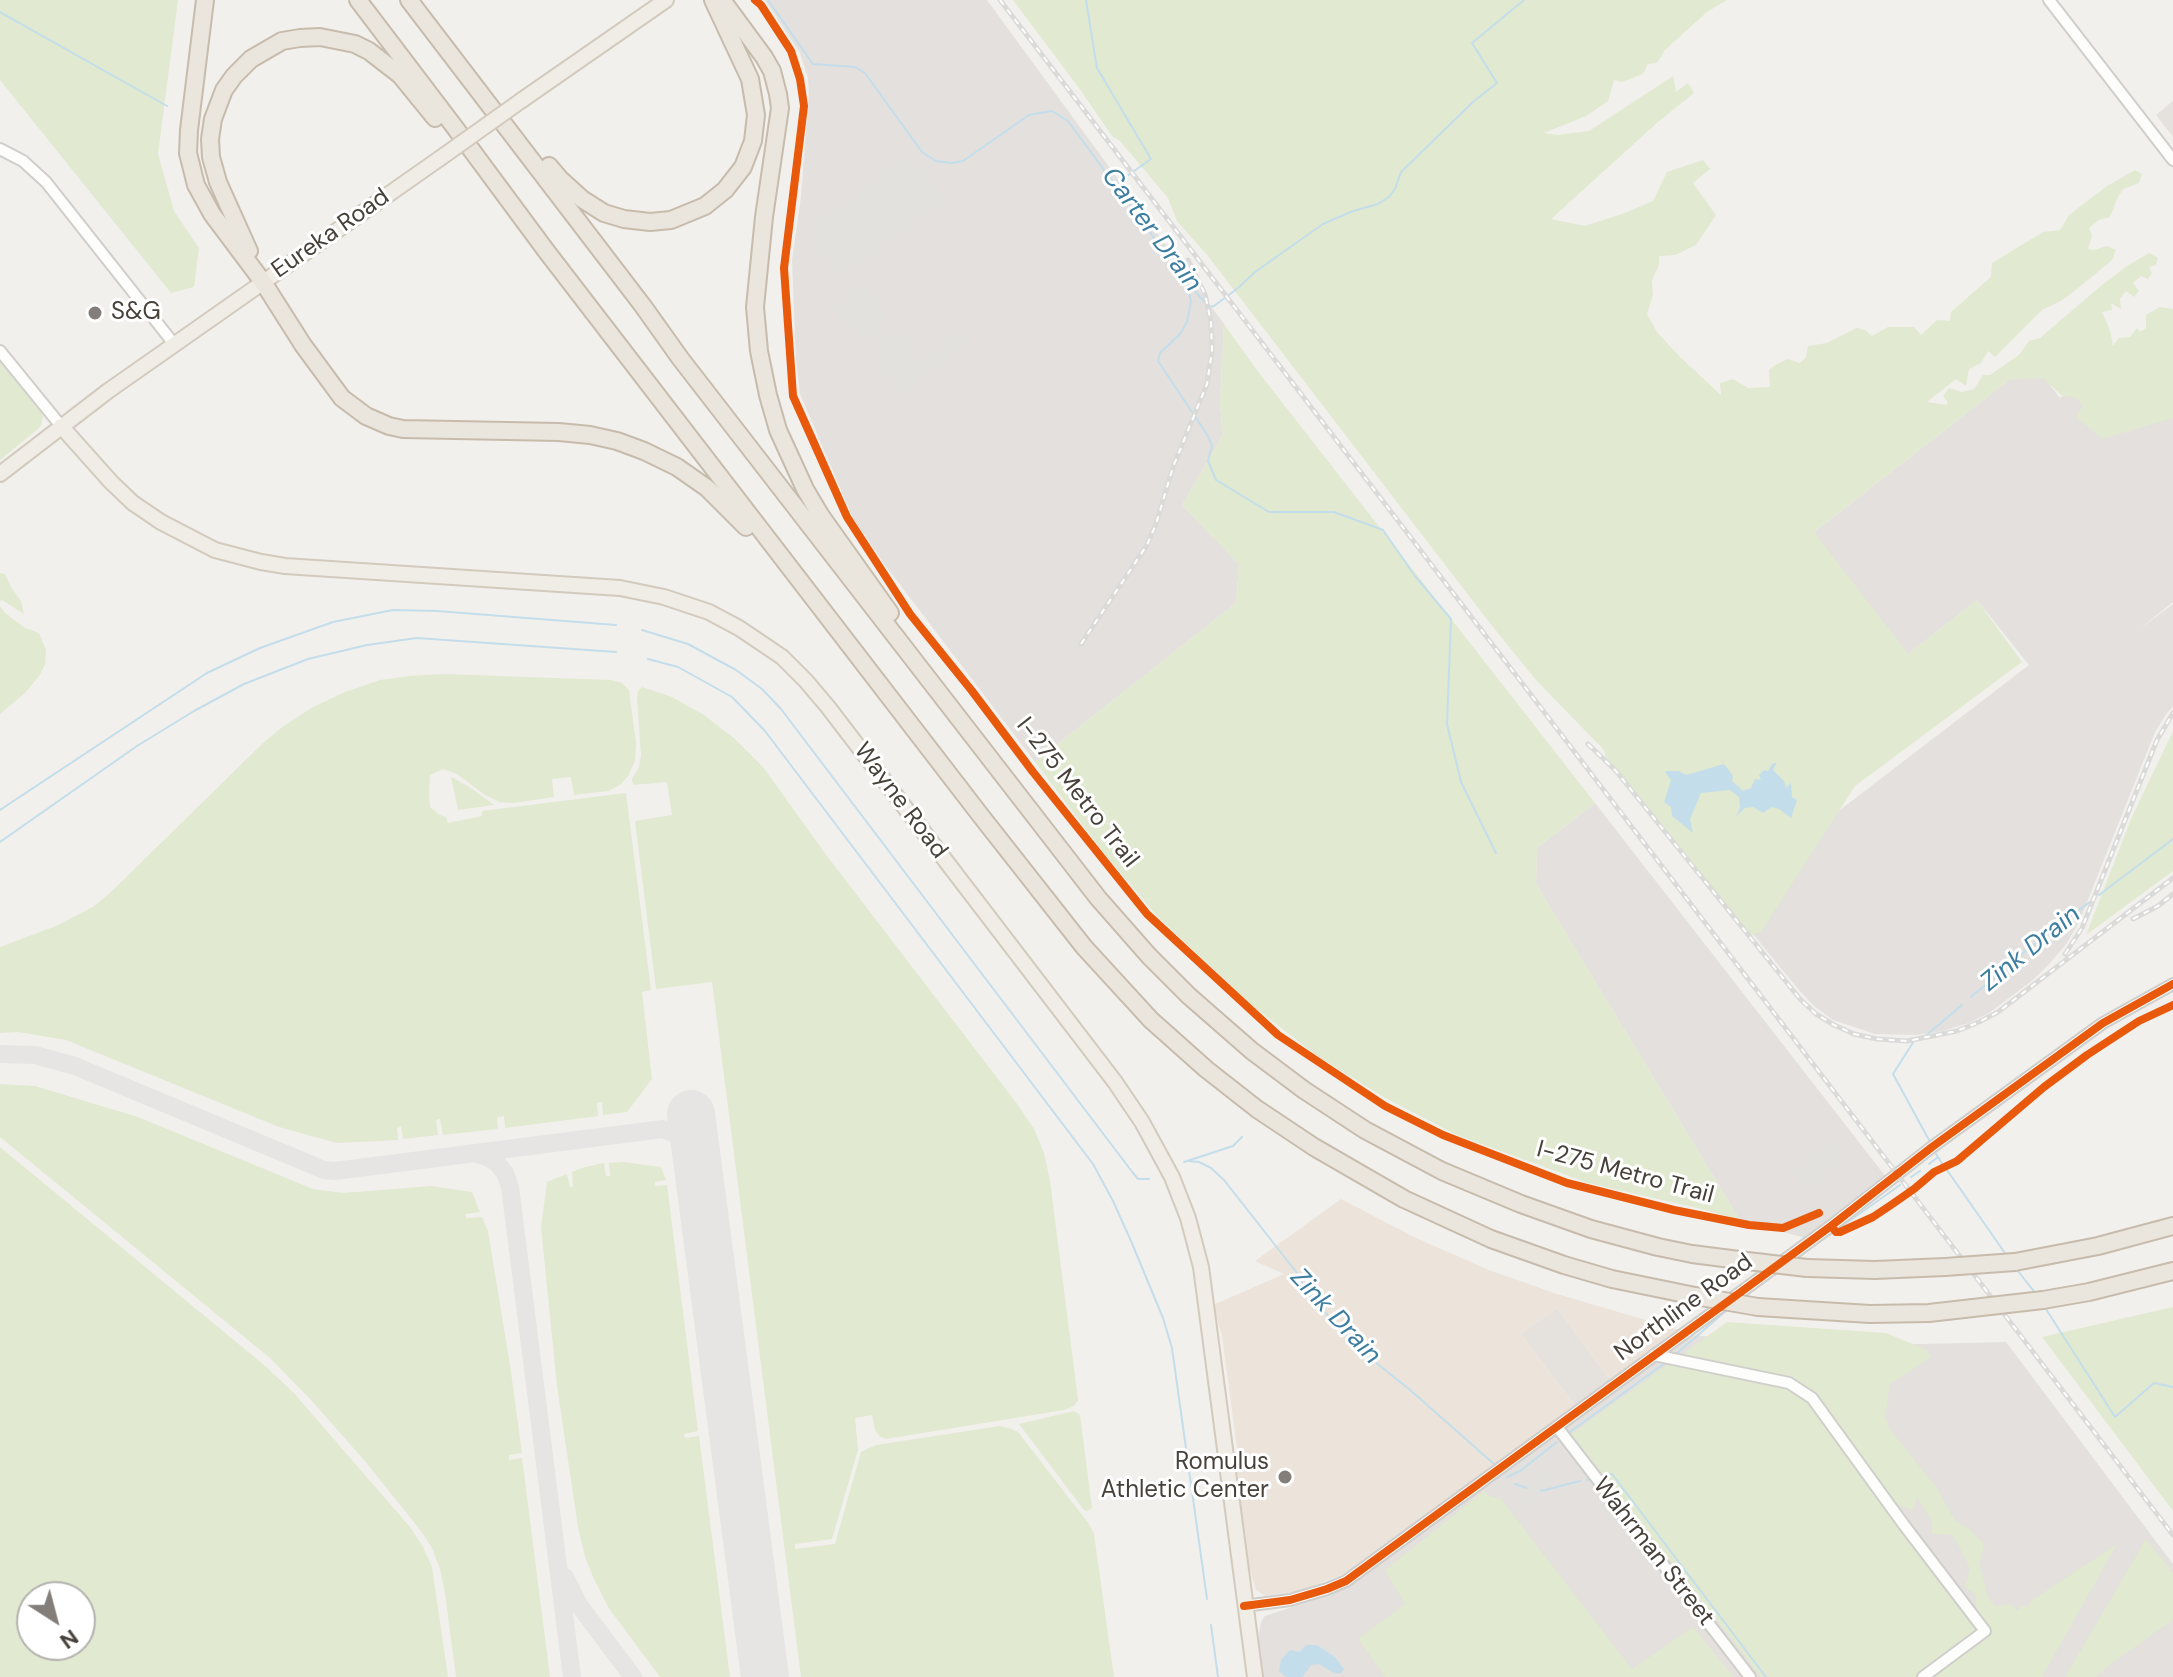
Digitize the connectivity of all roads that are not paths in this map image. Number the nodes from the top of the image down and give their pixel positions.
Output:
1 (205, 0) edge
2 (358, 0) edge
3 (666, 0) edge
4 (713, 0) edge
5 (722, 0) edge
6 (2049, 0) edge
7 (411, 2) edge
8 (0, 149) edge
9 (2173, 160) edge
10 (547, 252) junction
11 (263, 282) junction
12 (174, 344) junction
13 (0, 351) edge
14 (61, 426) junction
15 (0, 474) edge
16 (986, 753) junction
17 (955, 782) junction
18 (2173, 984) edge
19 (2173, 1226) edge
20 (2173, 1271) edge
21 (1654, 1355) junction
22 (1557, 1427) junction
23 (1244, 1606) junction
24 (1255, 1677) edge
25 (1750, 1677) edge
26 (1923, 1677) edge

1 - 11 highway
2 - 10 highway
3 - 11 main road, Eureka Road, bridge
4 - 7 highway
5 - 16 highway
6 - 9 street
7 - 16 highway
8 - 12 street
10 - 11 highway
10 - 17 highway
11 - 12 main road, Eureka Road
11 - 17 highway
12 - 14 main road, Eureka Road
13 - 14 street
14 - 15 main road, Eureka Road
14 - 23 main road, Wayne Road
16 - 19 highway, bridge
17 - 20 highway, bridge
18 - 21 street, Northline Road
21 - 22 street, Northline Road
21 - 26 street
22 - 23 street, Northline Road
22 - 25 street, Wahrman Street
23 - 24 main road, Wayne Road

